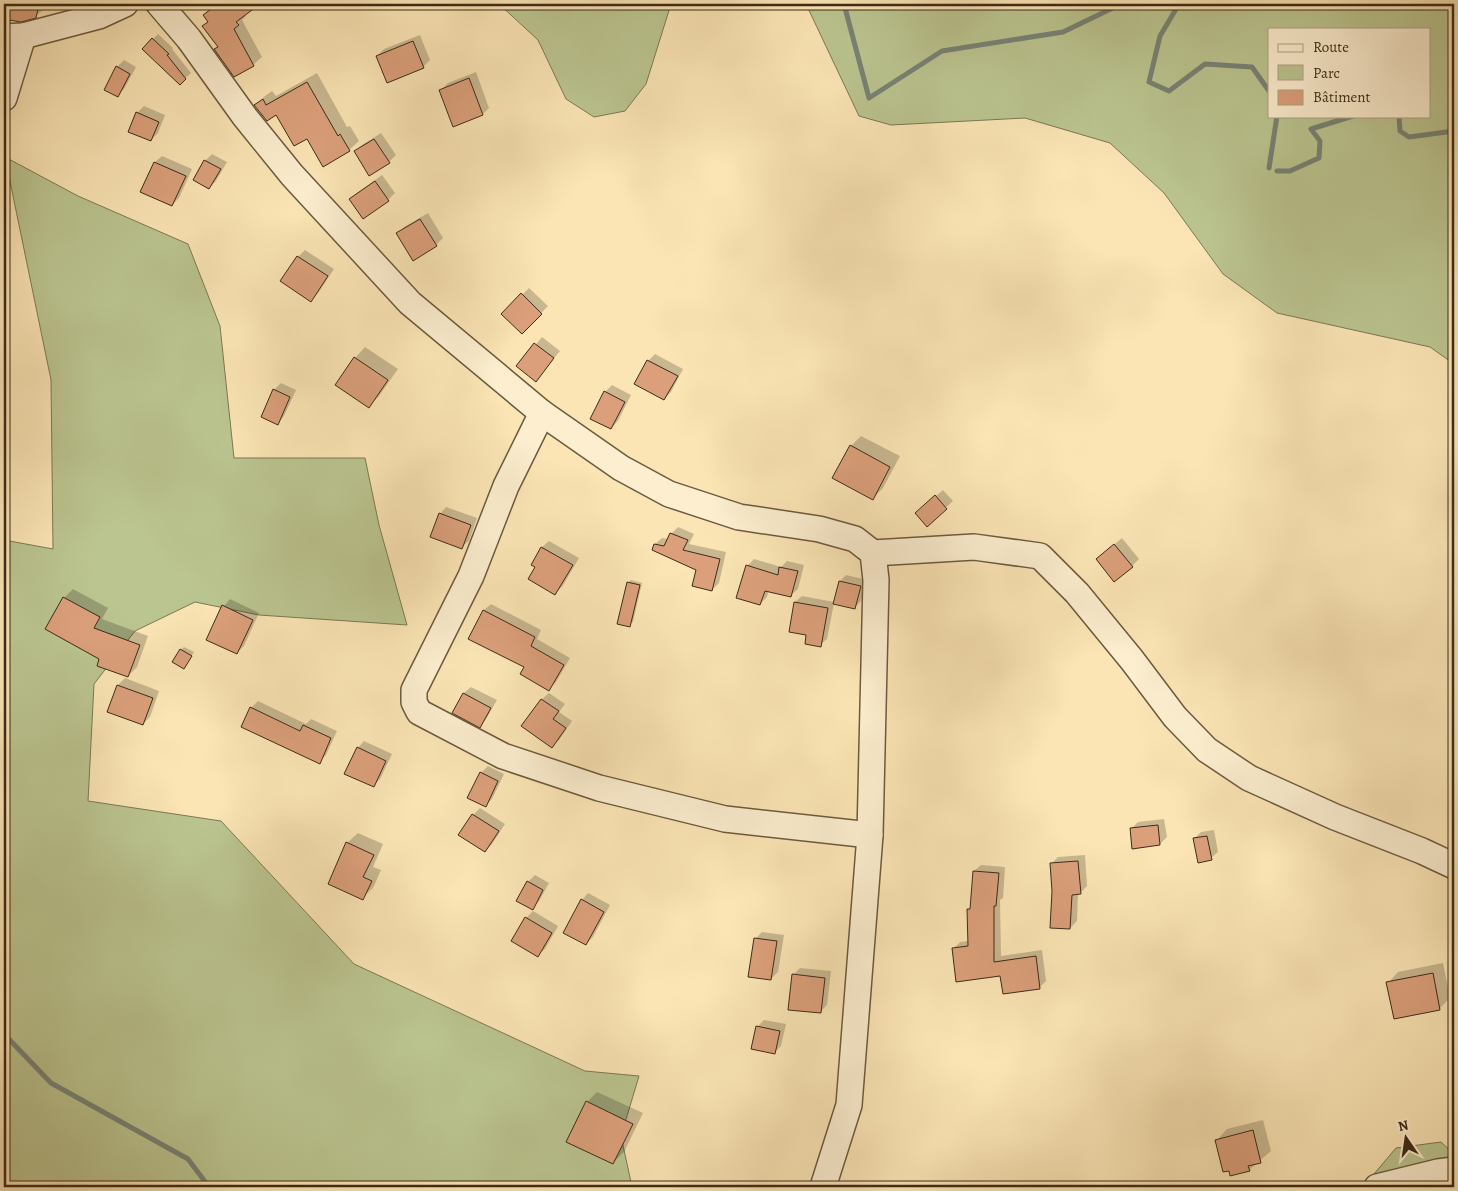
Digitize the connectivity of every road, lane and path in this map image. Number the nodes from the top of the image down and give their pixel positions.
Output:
1 (125, 4) edge
2 (160, 4) edge
3 (14, 37) edge
4 (4, 98) edge
5 (542, 412) junction
6 (873, 553) junction
7 (870, 835) junction
8 (1454, 866) edge
9 (1454, 1170) edge
10 (824, 1187) edge
11 (1377, 1187) edge

1 - 3 street
2 - 5 street
3 - 4 street
5 - 6 street
5 - 7 street
6 - 7 street
6 - 8 street
7 - 10 street
9 - 11 street

